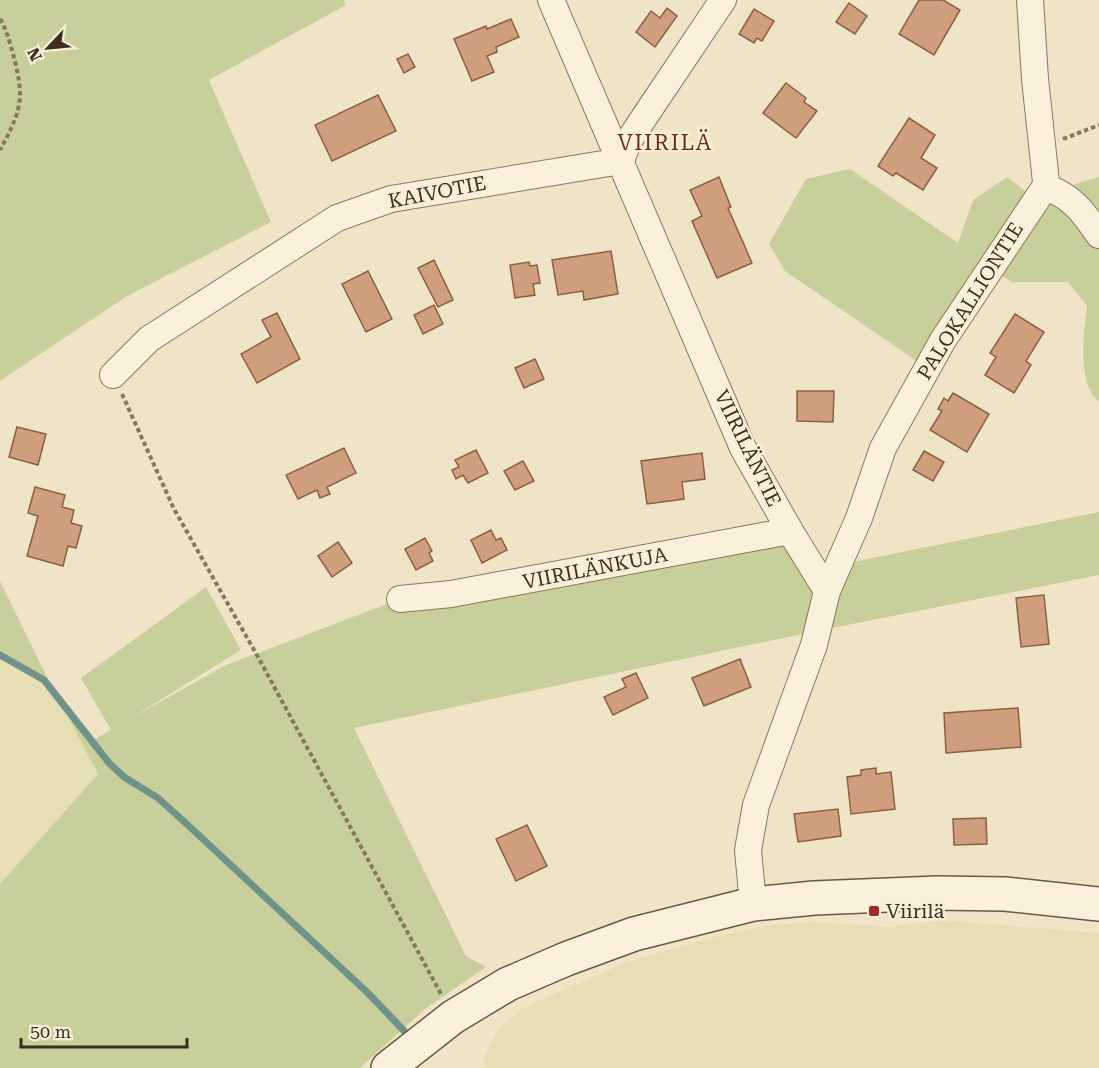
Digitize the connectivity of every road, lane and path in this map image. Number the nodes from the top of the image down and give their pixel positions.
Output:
1 (551, 0) edge
2 (723, 0) edge
3 (1030, 0) edge
4 (0, 19) edge
5 (1099, 125) edge
6 (1042, 145) junction
7 (0, 150) edge
8 (621, 161) junction
9 (1045, 187) junction
10 (1099, 235) edge
11 (113, 375) joint
12 (790, 531) junction
13 (827, 591) junction
14 (400, 599) dead end
15 (753, 904) junction
16 (1099, 904) edge
17 (453, 1017) junction
18 (388, 1068) edge

1 - 8 street, VIIRILÄNTIE
2 - 8 street
3 - 6 street
4 - 7 path
5 - 6 path
6 - 9 street
8 - 11 street, KAIVOTIE
8 - 12 street, VIIRILÄNTIE
9 - 10 street
9 - 13 street, PALOKALLIONTIE
11 - 17 path
12 - 13 street, VIIRILÄNTIE
12 - 14 street, VIIRILÄNKUJA
13 - 15 street
15 - 16 street
15 - 17 street
17 - 18 street

